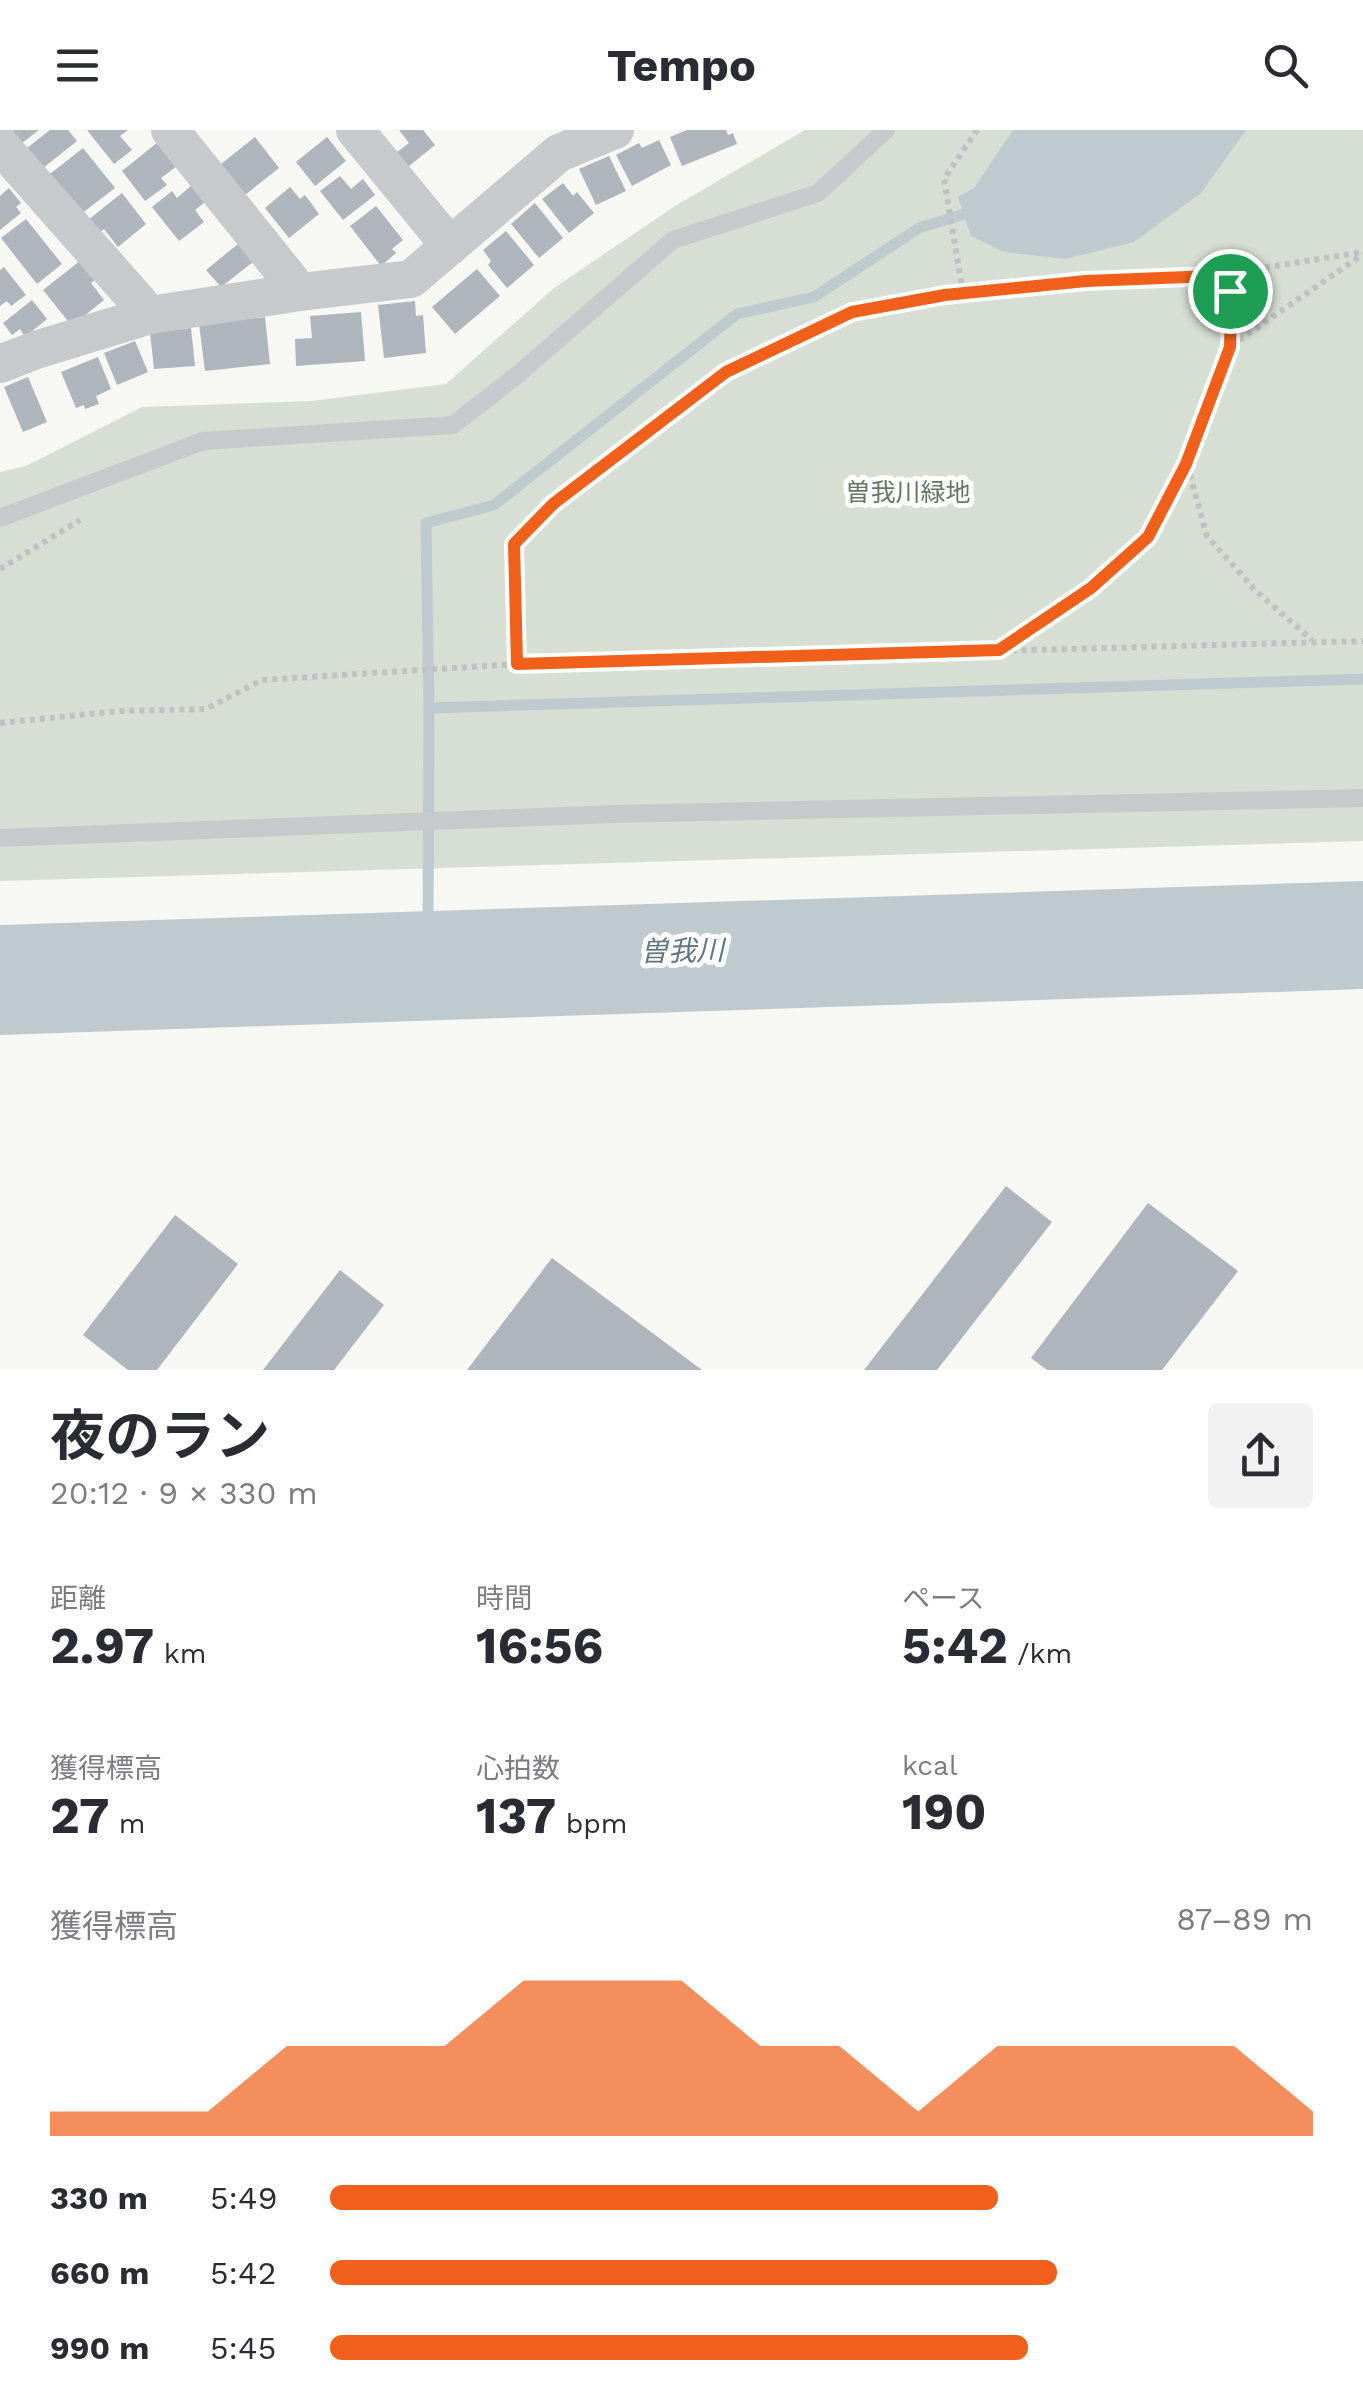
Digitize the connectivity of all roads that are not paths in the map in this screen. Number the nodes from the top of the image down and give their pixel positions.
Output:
1 (170, 130) edge
2 (355, 130) edge
3 (615, 130) edge
4 (886, 130) edge
5 (542, 144) edge
6 (0, 145) edge
7 (450, 246) junction
8 (300, 292) junction
9 (150, 316) junction
10 (0, 363) edge
11 (0, 518) edge
12 (1363, 798) edge
13 (0, 838) edge

1 - 8 street
2 - 7 street
3 - 5 street
4 - 11 lane
5 - 7 street
6 - 9 street
7 - 8 street
8 - 9 street
9 - 10 street
12 - 13 lane

